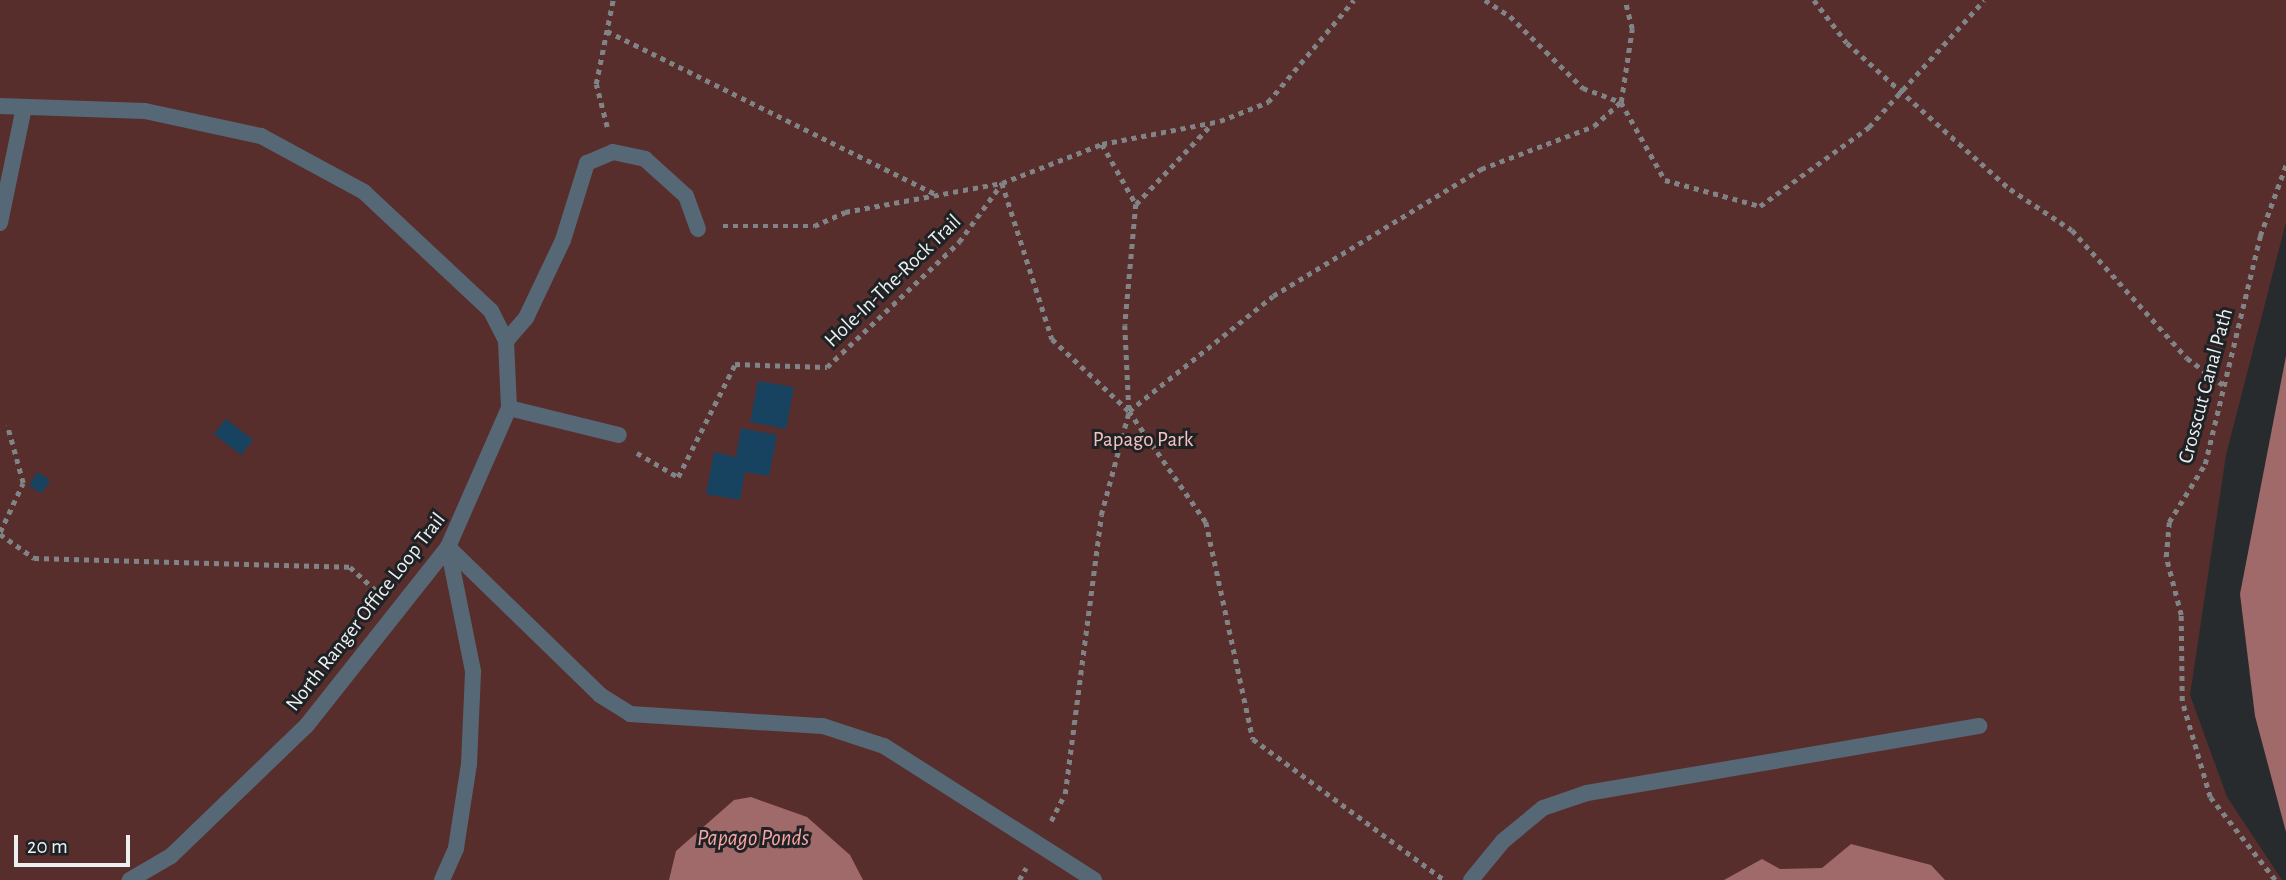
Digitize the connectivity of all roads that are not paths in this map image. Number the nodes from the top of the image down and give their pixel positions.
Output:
1 (0, 106) edge
2 (24, 107) junction
3 (0, 223) edge
4 (698, 229) road end
5 (506, 341) junction
6 (509, 408) junction
7 (619, 435) road end
8 (448, 547) junction
9 (1979, 726) dead end
10 (130, 880) edge
11 (442, 880) edge
12 (1094, 880) edge
13 (1471, 880) edge

1 - 2 lane, North Ranger Office Loop Trail
2 - 3 lane
2 - 5 lane, North Ranger Office Loop Trail
4 - 5 lane
5 - 6 lane, North Ranger Office Loop Trail
6 - 7 lane
6 - 8 lane, North Ranger Office Loop Trail
8 - 10 lane, North Ranger Office Loop Trail
8 - 11 lane
8 - 12 lane
9 - 13 lane

